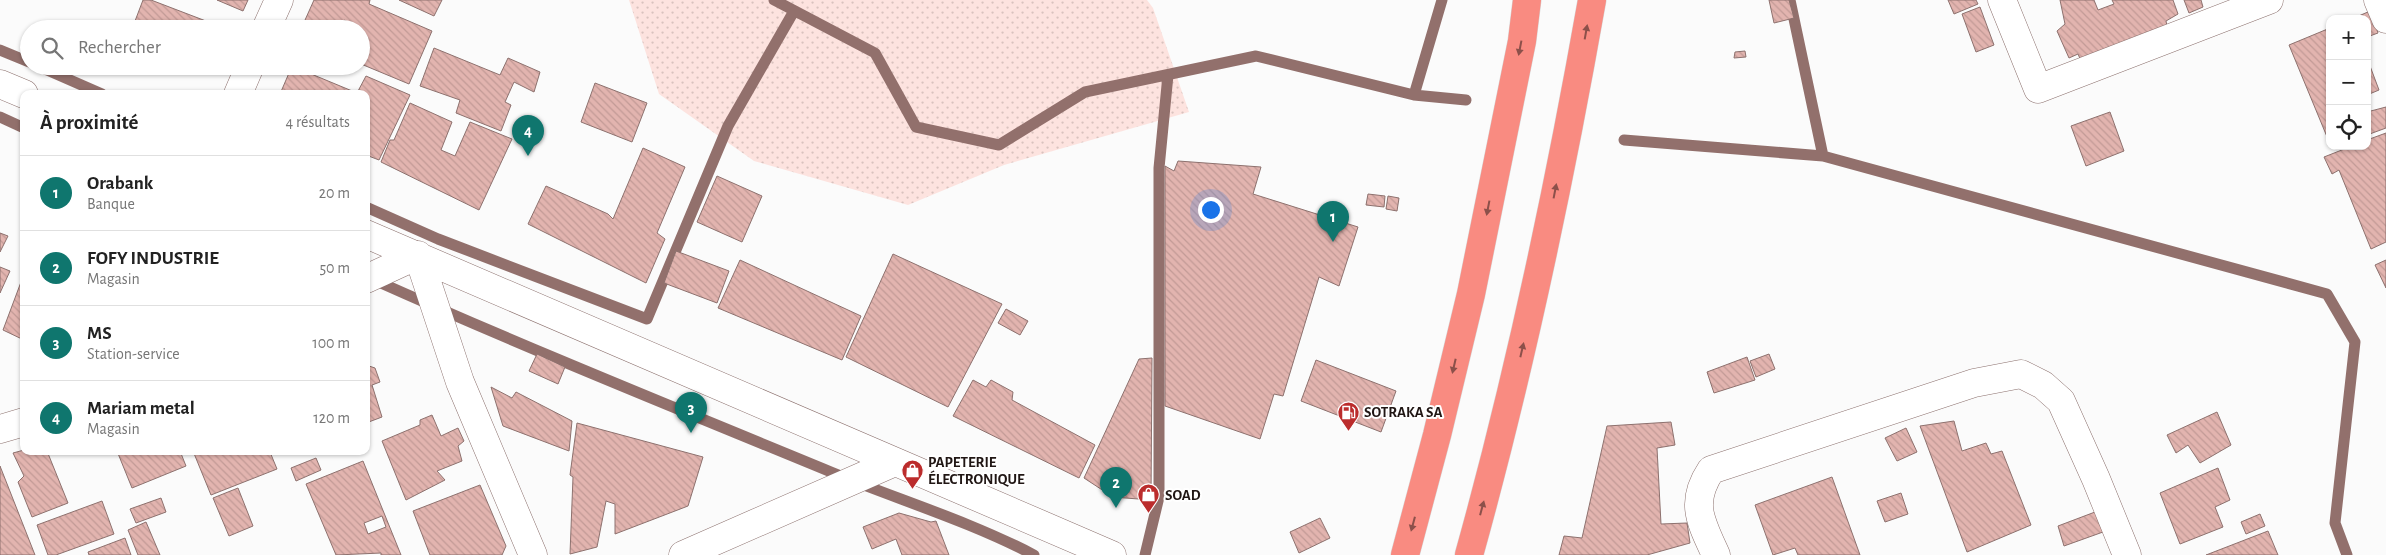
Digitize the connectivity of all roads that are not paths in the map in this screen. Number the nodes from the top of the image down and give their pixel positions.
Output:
1 (279, 0) edge
2 (1527, 0) edge
3 (1592, 0) edge
4 (2002, 0) edge
5 (2269, 0) edge
6 (2378, 0) edge
7 (2386, 19) edge
8 (270, 20) edge
9 (246, 75) edge
10 (0, 84) edge
11 (240, 90) edge
12 (20, 92) edge
13 (370, 236) edge
14 (418, 255) junction
15 (370, 277) edge
16 (20, 423) edge
17 (0, 429) edge
18 (895, 462) junction
19 (1071, 545) edge
20 (533, 555) edge
21 (683, 555) edge
22 (1112, 555) edge
23 (1404, 555) edge
24 (1469, 555) edge
25 (1716, 555) edge
26 (2127, 555) edge

1 - 8 street
2 -> 23 highway
24 -> 3 highway
4 - 5 street
6 - 7 street
9 - 11 street
10 - 12 street
13 - 14 street
14 - 15 street
14 - 18 street
14 - 20 street
16 - 17 street
18 - 19 street
18 - 21 street
19 - 22 street
25 - 26 street

